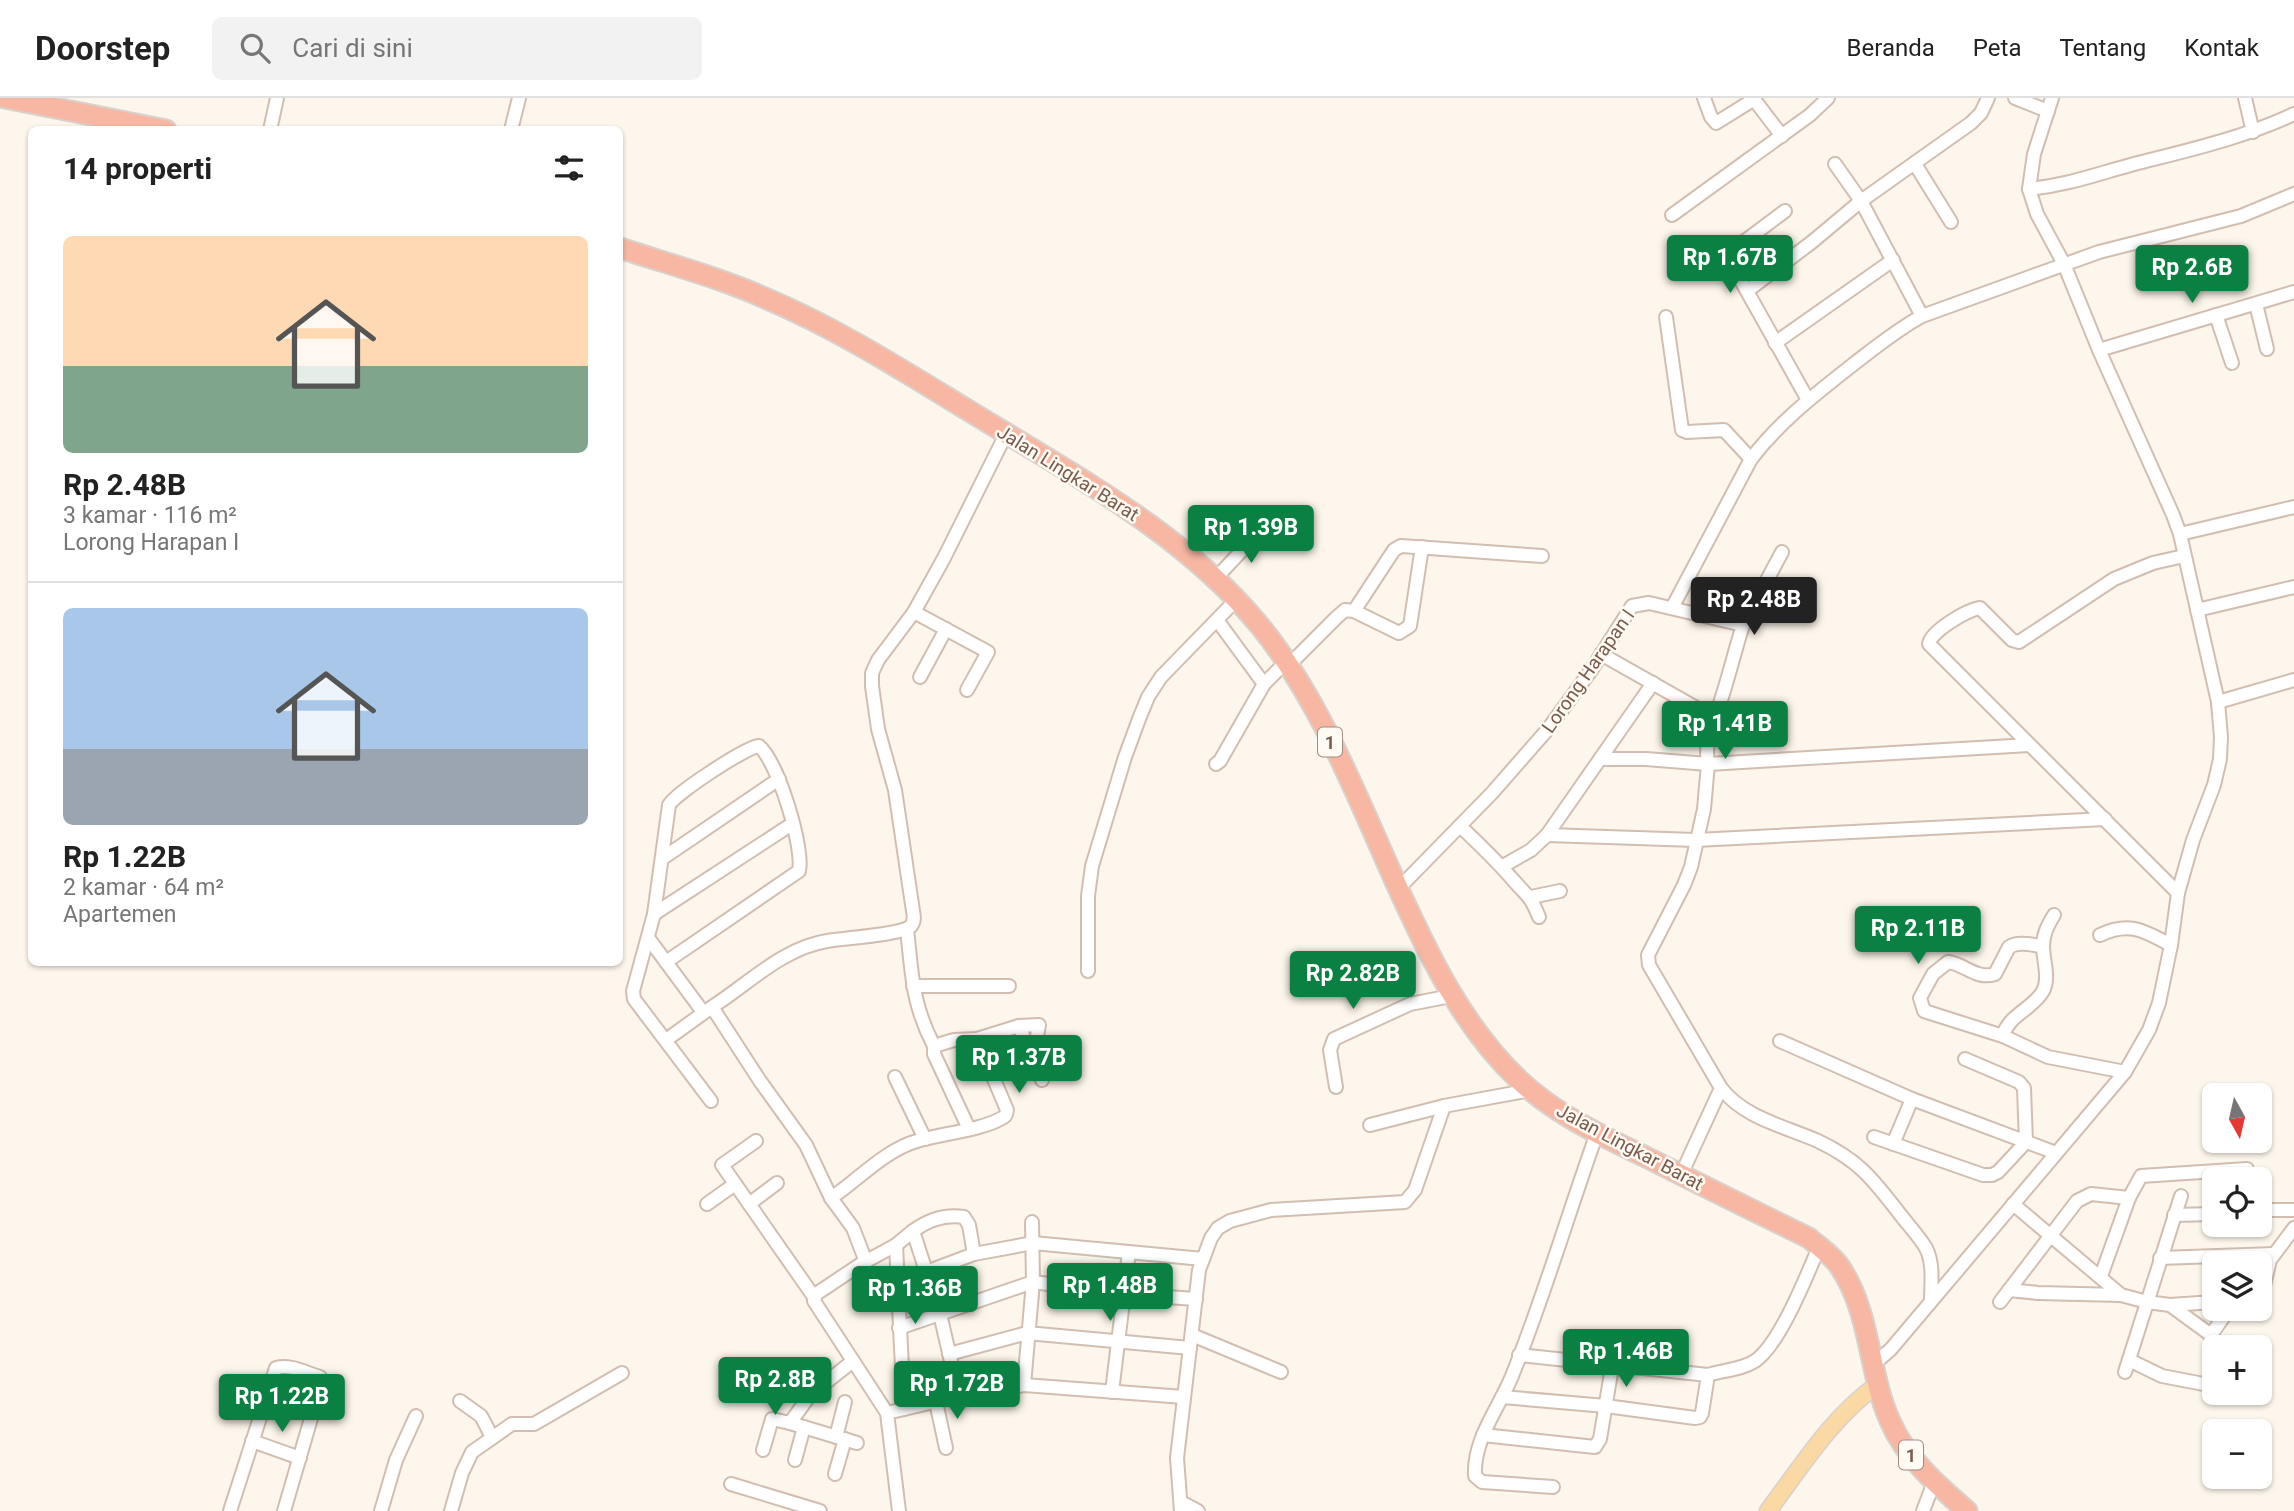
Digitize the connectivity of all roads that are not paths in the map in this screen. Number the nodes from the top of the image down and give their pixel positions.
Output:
1 (5, 98) edge
2 (277, 98) edge
3 (519, 98) edge
4 (1704, 98) edge
5 (1828, 98) edge
6 (1988, 98) edge
7 (2015, 98) edge
8 (2052, 98) edge
9 (2245, 98) edge
10 (1753, 99) edge
11 (2048, 111) junction
12 (2294, 114) edge
13 (146, 126) edge
14 (271, 126) edge
15 (512, 126) edge
16 (2253, 132) junction
17 (1782, 136) junction
18 (1835, 164) dead end
19 (1915, 164) junction
20 (2029, 189) junction
21 (2294, 194) edge
22 (1861, 201) junction
23 (1785, 211) dead end
24 (1672, 215) dead end
25 (1951, 222) dead end
26 (623, 249) edge
27 (1893, 260) junction
28 (2064, 264) junction
29 (1747, 291) junction
30 (2294, 292) edge
31 (2256, 304) junction
32 (1922, 316) junction
33 (2216, 316) junction
34 (1666, 317) dead end
35 (1775, 343) junction
36 (2267, 349) dead end
37 (2099, 350) junction
38 (2232, 363) dead end
39 (1808, 400) junction
40 (1006, 434) junction
41 (1751, 459) junction
42 (2294, 507) edge
43 (1262, 529) dead end
44 (2180, 534) junction
45 (1422, 547) junction
46 (1782, 552) dead end
47 (1542, 556) dead end
48 (2184, 556) junction
49 (1216, 578) junction
50 (2294, 587) edge
51 (1236, 600) junction
52 (1672, 608) junction
53 (2197, 610) junction
54 (1354, 611) junction
55 (914, 612) junction
56 (1217, 620) junction
57 (1742, 625) junction
58 (946, 629) junction
59 (1601, 654) junction
60 (1287, 664) junction
61 (920, 677) dead end
62 (2294, 680) edge
63 (1653, 683) junction
64 (1264, 684) junction
65 (967, 690) dead end
66 (2218, 702) junction
67 (1714, 718) junction
68 (2029, 745) junction
69 (1601, 759) junction
70 (1216, 764) dead end
71 (1708, 764) junction
72 (779, 779) junction
73 (2105, 819) junction
74 (792, 824) junction
75 (1460, 826) junction
76 (1547, 835) junction
77 (1696, 840) junction
78 (663, 859) junction
79 (1503, 866) junction
80 (1399, 888) junction
81 (1560, 891) dead end
82 (2178, 893) junction
83 (1531, 897) junction
84 (654, 914) junction
85 (2054, 915) dead end
86 (1539, 917) dead end
87 (907, 929) junction
88 (2100, 935) dead end
89 (649, 939) junction
90 (2171, 945) junction
91 (2043, 946) junction
92 (666, 962) junction
93 (1088, 971) dead end
94 (913, 986) junction
95 (1009, 986) dead end
96 (1451, 996) junction
97 (708, 1010) junction
98 (1019, 1026) junction
99 (2003, 1036) junction
100 (977, 1039) junction
101 (666, 1040) junction
102 (1780, 1041) dead end
103 (934, 1046) junction
104 (1033, 1057) junction
105 (1965, 1059) dead end
106 (2125, 1072) junction
107 (895, 1077) dead end
108 (1042, 1080) dead end
109 (1336, 1087) dead end
110 (1721, 1088) junction
111 (1531, 1090) junction
112 (1912, 1099) junction
113 (711, 1101) dead end
114 (1444, 1107) junction
115 (1370, 1125) dead end
116 (969, 1129) junction
117 (1597, 1133) junction
118 (1874, 1137) dead end
119 (925, 1139) junction
120 (756, 1141) dead end
121 (2026, 1142) junction
122 (1893, 1144) junction
123 (712, 1153) dead end
124 (2056, 1153) junction
125 (722, 1165) junction
126 (2202, 1172) edge
127 (1681, 1175) junction
128 (777, 1183) dead end
129 (735, 1184) junction
130 (2181, 1196) dead end
131 (831, 1198) junction
132 (2129, 1198) junction
133 (749, 1203) junction
134 (707, 1204) dead end
135 (2012, 1204) junction
136 (2272, 1210) edge
137 (2294, 1210) edge
138 (2202, 1214) edge
139 (2174, 1215) junction
140 (1032, 1222) dead end
141 (2294, 1228) edge
142 (913, 1231) junction
143 (2050, 1237) junction
144 (1033, 1243) junction
145 (896, 1245) junction
146 (1819, 1247) junction
147 (1129, 1252) junction
148 (974, 1254) junction
149 (2274, 1254) junction
150 (2160, 1258) junction
151 (1203, 1259) junction
152 (2272, 1259) edge
153 (866, 1262) junction
154 (926, 1272) junction
155 (2101, 1276) junction
156 (1033, 1282) junction
157 (2009, 1290) junction
158 (1122, 1294) junction
159 (2121, 1295) junction
160 (814, 1297) junction
161 (1196, 1299) junction
162 (1931, 1301) junction
163 (2000, 1302) dead end
164 (2147, 1302) junction
165 (2202, 1303) edge
166 (2170, 1304) junction
167 (940, 1314) junction
168 (2221, 1321) edge
169 (899, 1328) junction
170 (1027, 1333) junction
171 (2211, 1335) joint
172 (1118, 1340) junction
173 (1191, 1341) junction
174 (949, 1354) junction
175 (1519, 1355) junction
176 (853, 1361) junction
177 (1873, 1365) junction
178 (1612, 1367) junction
179 (1281, 1372) dead end
180 (622, 1373) dead end
181 (1708, 1375) junction
182 (2202, 1384) edge
183 (1024, 1385) junction
184 (1877, 1385) junction
185 (1112, 1392) junction
186 (959, 1396) junction
187 (1184, 1397) junction
188 (1502, 1397) junction
189 (460, 1401) dead end
190 (845, 1402) dead end
191 (936, 1402) junction
192 (1606, 1406) junction
193 (904, 1409) junction
194 (887, 1413) junction
195 (416, 1416) dead end
196 (790, 1423) junction
197 (804, 1427) junction
198 (502, 1430) junction
199 (1483, 1435) junction
200 (846, 1440) junction
201 (252, 1441) junction
202 (946, 1448) dead end
203 (763, 1450) dead end
204 (300, 1458) junction
205 (795, 1460) dead end
206 (835, 1474) dead end
207 (1934, 1482) junction
208 (731, 1483) dead end
209 (1553, 1487) dead end
210 (1181, 1506) edge
211 (230, 1511) edge
212 (284, 1511) edge
213 (381, 1511) edge
214 (451, 1511) edge
215 (820, 1511) edge
216 (899, 1511) edge
217 (1198, 1511) edge
218 (1768, 1511) edge
219 (1923, 1511) edge
220 (1966, 1511) edge

1 - 13 highway
2 - 14 street
3 - 15 street
4 - 10 street
5 - 17 street
6 - 19 street
7 - 11 street
8 - 11 street
9 - 16 street
10 - 17 street
11 - 20 street
12 - 16 street
16 - 20 street
17 - 24 street
18 - 22 street
19 - 22 street
19 - 25 street
20 - 28 street
21 - 28 street
22 - 27 street
22 - 29 street
23 - 29 street
26 - 40 highway, Jalan Lingkar Barat / 1
27 - 32 street
27 - 35 street
28 - 32 street
28 - 37 street
29 - 35 street
30 - 31 street
31 - 33 street
31 - 36 street
32 - 39 street
33 - 37 street
33 - 38 street
34 - 41 street
35 - 39 street
37 - 44 street
39 - 41 street
40 - 49 highway, Jalan Lingkar Barat / 1
40 - 55 street
41 - 52 street
42 - 44 street
43 - 49 street
44 - 48 street
45 - 47 street
45 - 54 street
45 - 54 street
46 - 57 street
48 - 53 street
48 - 68 street
49 - 51 highway, Jalan Lingkar Barat / 1
50 - 53 street
51 - 56 street
51 - 60 highway, Jalan Lingkar Barat / 1
52 - 57 street
52 - 59 street, Lorong Harapan I
53 - 66 street
54 - 60 street
55 - 58 street
55 - 87 street
56 - 64 street
56 - 93 street
57 - 67 street
58 - 61 street
58 - 65 street
59 - 63 street
59 - 75 street, Lorong Harapan I
60 - 64 street
60 - 80 highway, Jalan Lingkar Barat / 1
62 - 66 street
63 - 67 street
63 - 69 street
64 - 70 street
66 - 82 street
67 - 71 street
68 - 71 street
68 - 73 street
69 - 71 street
69 - 76 street
71 - 77 street
72 - 74 street
72 - 78 street
72 - 78 street
73 - 77 street
73 - 82 street
74 - 84 street
74 - 92 street
75 - 79 street
75 - 80 street, Lorong Harapan I
76 - 77 street
76 - 79 street
77 - 110 street
78 - 84 street
79 - 83 street
80 - 96 highway, Jalan Lingkar Barat / 1
81 - 83 street
82 - 90 street
83 - 86 street
84 - 89 street
85 - 91 street
87 - 94 street
87 - 97 street
88 - 90 street
89 - 92 street
89 - 101 street
90 - 106 street
91 - 99 street
91 - 99 street
92 - 97 street
94 - 95 street
94 - 103 street
96 - 109 street
96 - 111 highway, Jalan Lingkar Barat / 1
97 - 101 street
97 - 131 street
98 - 100 street
98 - 104 street
98 - 104 street
99 - 106 street
100 - 103 street
100 - 116 street
101 - 113 street
102 - 112 street
103 - 116 street
104 - 108 street
105 - 121 street
106 - 124 street
107 - 119 street
110 - 127 street
110 - 162 street
111 - 114 street
111 - 117 highway, Jalan Lingkar Barat / 1
112 - 121 street
112 - 122 street
114 - 115 street
114 - 151 street
116 - 119 street
117 - 127 highway, Jalan Lingkar Barat / 1
117 - 175 street
118 - 122 street
119 - 131 street
120 - 125 street
121 - 122 street
121 - 124 street
123 - 125 street
124 - 135 street
125 - 129 street
126 - 132 street
127 - 146 highway, Jalan Lingkar Barat / 1
128 - 133 street
129 - 133 street
129 - 134 street
130 - 139 street
131 - 153 street
132 - 143 street
132 - 155 street
133 - 160 street
135 - 143 street
135 - 162 street
136 - 137 street
138 - 139 street
139 - 150 street
140 - 144 street
141 - 149 street
142 - 145 street
142 - 148 street
142 - 154 street
143 - 155 street
143 - 157 street
144 - 147 street
144 - 148 street
144 - 156 street
145 - 153 street
145 - 169 street
146 - 177 highway, Jalan Lingkar Barat / 1
146 - 181 street
147 - 151 street
147 - 158 street
148 - 154 street
149 - 150 street
149 - 152 street
150 - 164 street
151 - 161 street
153 - 160 street
154 - 167 street
155 - 159 street
156 - 158 street
156 - 167 street
156 - 170 street
157 - 159 street
157 - 163 street
158 - 161 street
158 - 172 street
159 - 164 street
160 - 176 street
161 - 173 street
162 - 177 street
164 - 166 street
164 - 182 street
165 - 166 street
166 - 171 street
167 - 169 street
167 - 174 street
168 - 171 street
169 - 193 street
170 - 172 street
170 - 174 street
170 - 183 street
172 - 173 street
172 - 185 street
173 - 179 street
173 - 187 street
174 - 186 street
175 - 178 street
175 - 188 street
176 - 194 street
176 - 196 street
177 - 184 highway, Jalan Lingkar Barat / 1
178 - 181 street
178 - 192 street
180 - 198 street
181 - 192 street
183 - 185 street
183 - 186 street
184 - 207 highway, Jalan Lingkar Barat / 1
184 - 218 main road
185 - 187 street
186 - 191 street
187 - 210 street
188 - 192 street
188 - 199 street
189 - 198 street
190 - 200 street
191 - 193 street
191 - 202 street
192 - 199 street
193 - 194 street
194 - 216 street
195 - 213 street
196 - 197 street
196 - 203 street
197 - 200 street
197 - 205 street
198 - 214 street
199 - 209 street
200 - 206 street
201 - 204 street
201 - 204 street
201 - 211 street
204 - 212 street
207 - 219 street
207 - 220 highway, Jalan Lingkar Barat / 1
208 - 215 street
210 - 217 street

